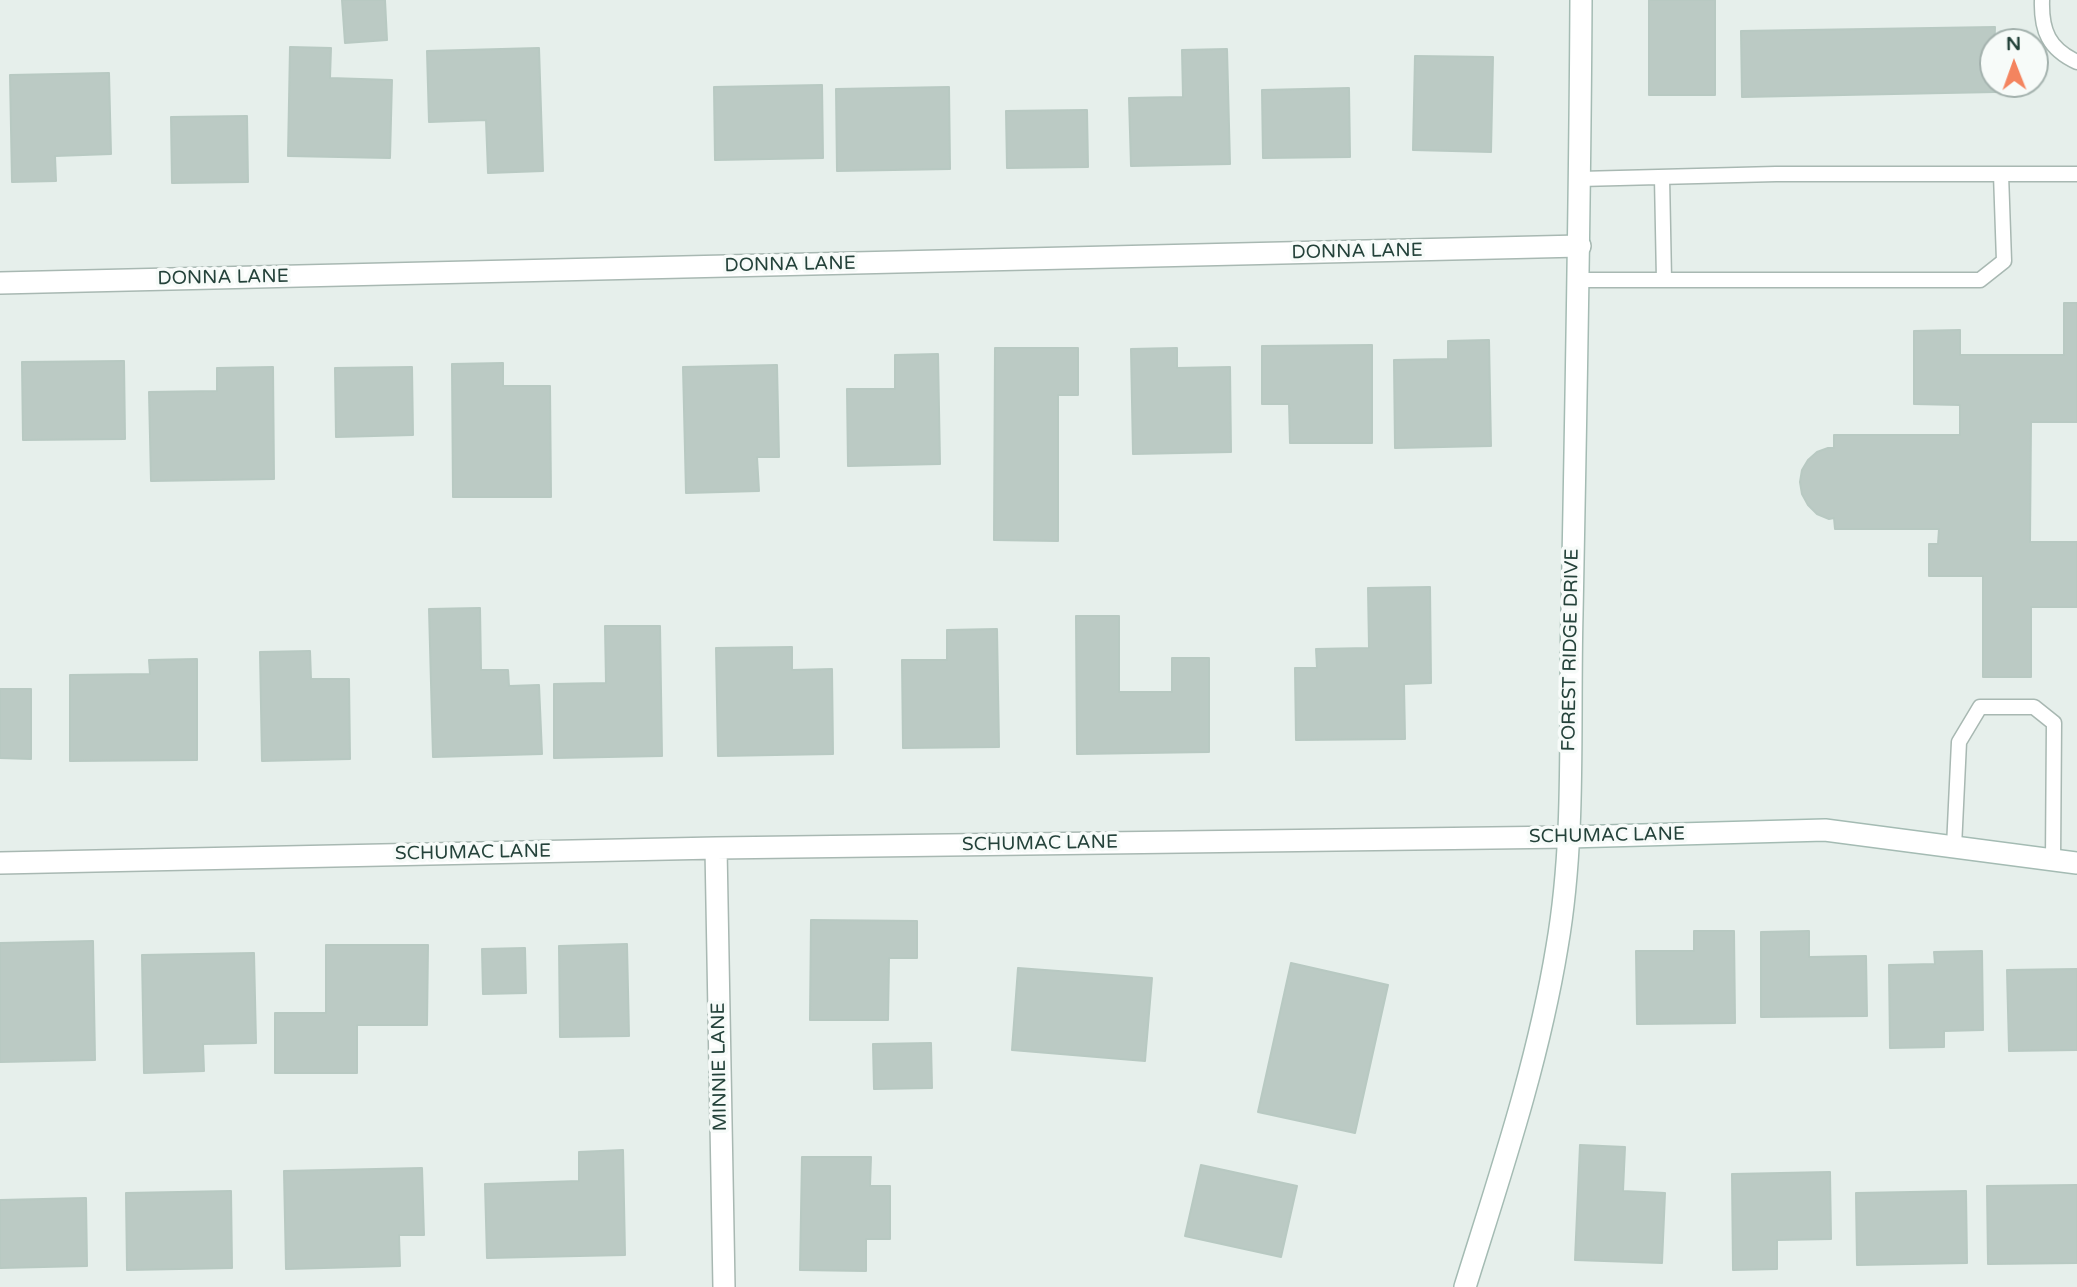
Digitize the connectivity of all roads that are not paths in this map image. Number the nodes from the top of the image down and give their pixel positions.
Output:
1 (1581, 0) edge
2 (2042, 0) edge
3 (2077, 62) edge
4 (2001, 174) junction
5 (2077, 174) edge
6 (1662, 177) junction
7 (1580, 179) junction
8 (1580, 246) junction
9 (1579, 280) junction
10 (1664, 280) junction
11 (0, 284) edge
12 (1569, 837) junction
13 (1954, 847) junction
14 (716, 848) junction
15 (2053, 860) junction
16 (0, 863) edge
17 (2077, 863) edge
18 (724, 1287) edge
19 (1465, 1287) edge

1 - 7 street, FOREST RIDGE DRIVE
2 - 3 lane
4 - 5 lane
4 - 6 lane
4 - 10 lane
6 - 7 lane
6 - 10 lane
7 - 8 street, FOREST RIDGE DRIVE
8 - 9 street, FOREST RIDGE DRIVE
8 - 11 street, DONNA LANE
9 - 10 lane
9 - 12 street, FOREST RIDGE DRIVE
12 - 13 street, SCHUMAC LANE
12 - 14 street, SCHUMAC LANE
12 - 19 street, FOREST RIDGE DRIVE
13 - 15 street, SCHUMAC LANE
13 - 15 lane
14 - 16 street, SCHUMAC LANE
14 - 18 street, MINNIE LANE
15 - 17 street, SCHUMAC LANE

